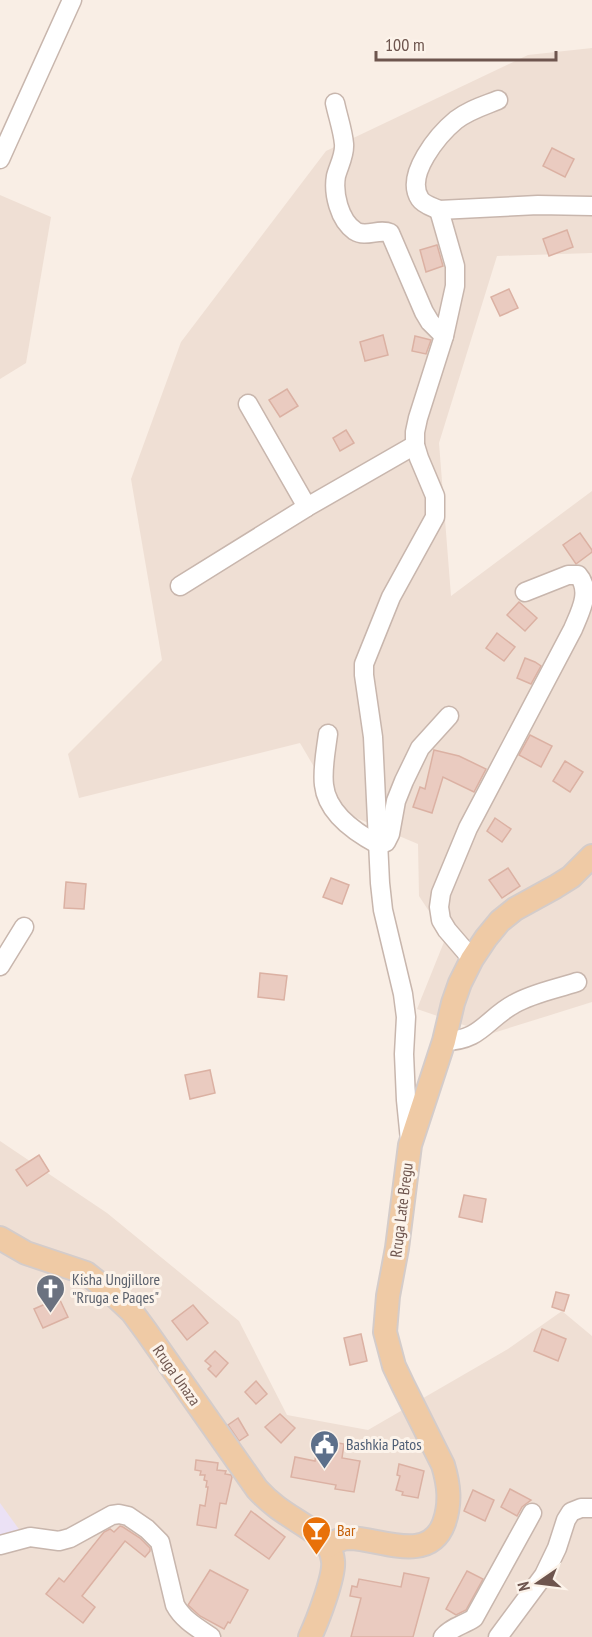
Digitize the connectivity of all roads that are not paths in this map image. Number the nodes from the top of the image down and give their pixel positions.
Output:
1 (72, 0) edge
2 (498, 100) dead end
3 (334, 104) dead end
4 (0, 159) edge
5 (592, 206) edge
6 (439, 210) junction
7 (444, 336) junction
8 (248, 404) dead end
9 (415, 445) junction
10 (307, 507) junction
11 (180, 586) dead end
12 (525, 592) dead end
13 (449, 716) dead end
14 (328, 734) dead end
15 (379, 845) junction
16 (592, 855) edge
17 (24, 927) dead end
18 (472, 959) junction
19 (0, 966) edge
20 (577, 982) dead end
21 (444, 1041) junction
22 (410, 1145) junction
23 (0, 1238) edge
24 (592, 1508) edge
25 (532, 1513) dead end
26 (343, 1544) junction
27 (0, 1545) edge
28 (211, 1637) edge
29 (310, 1637) edge
30 (443, 1637) edge
31 (498, 1637) edge

1 - 4 street
2 - 6 street
3 - 7 street
5 - 6 street
6 - 7 street
7 - 9 street
8 - 10 street
9 - 10 street
9 - 15 street
10 - 11 street
12 - 18 street
13 - 15 street
14 - 15 street
15 - 22 street
16 - 18 main road, Rruga Late Bregu
17 - 19 street
18 - 21 main road, Rruga Late Bregu
20 - 21 street
21 - 22 main road, Rruga Late Bregu
22 - 26 main road, Rruga Late Bregu
23 - 26 main road, Rruga Unaza
24 - 31 street
25 - 30 street
26 - 29 main road
27 - 28 street

